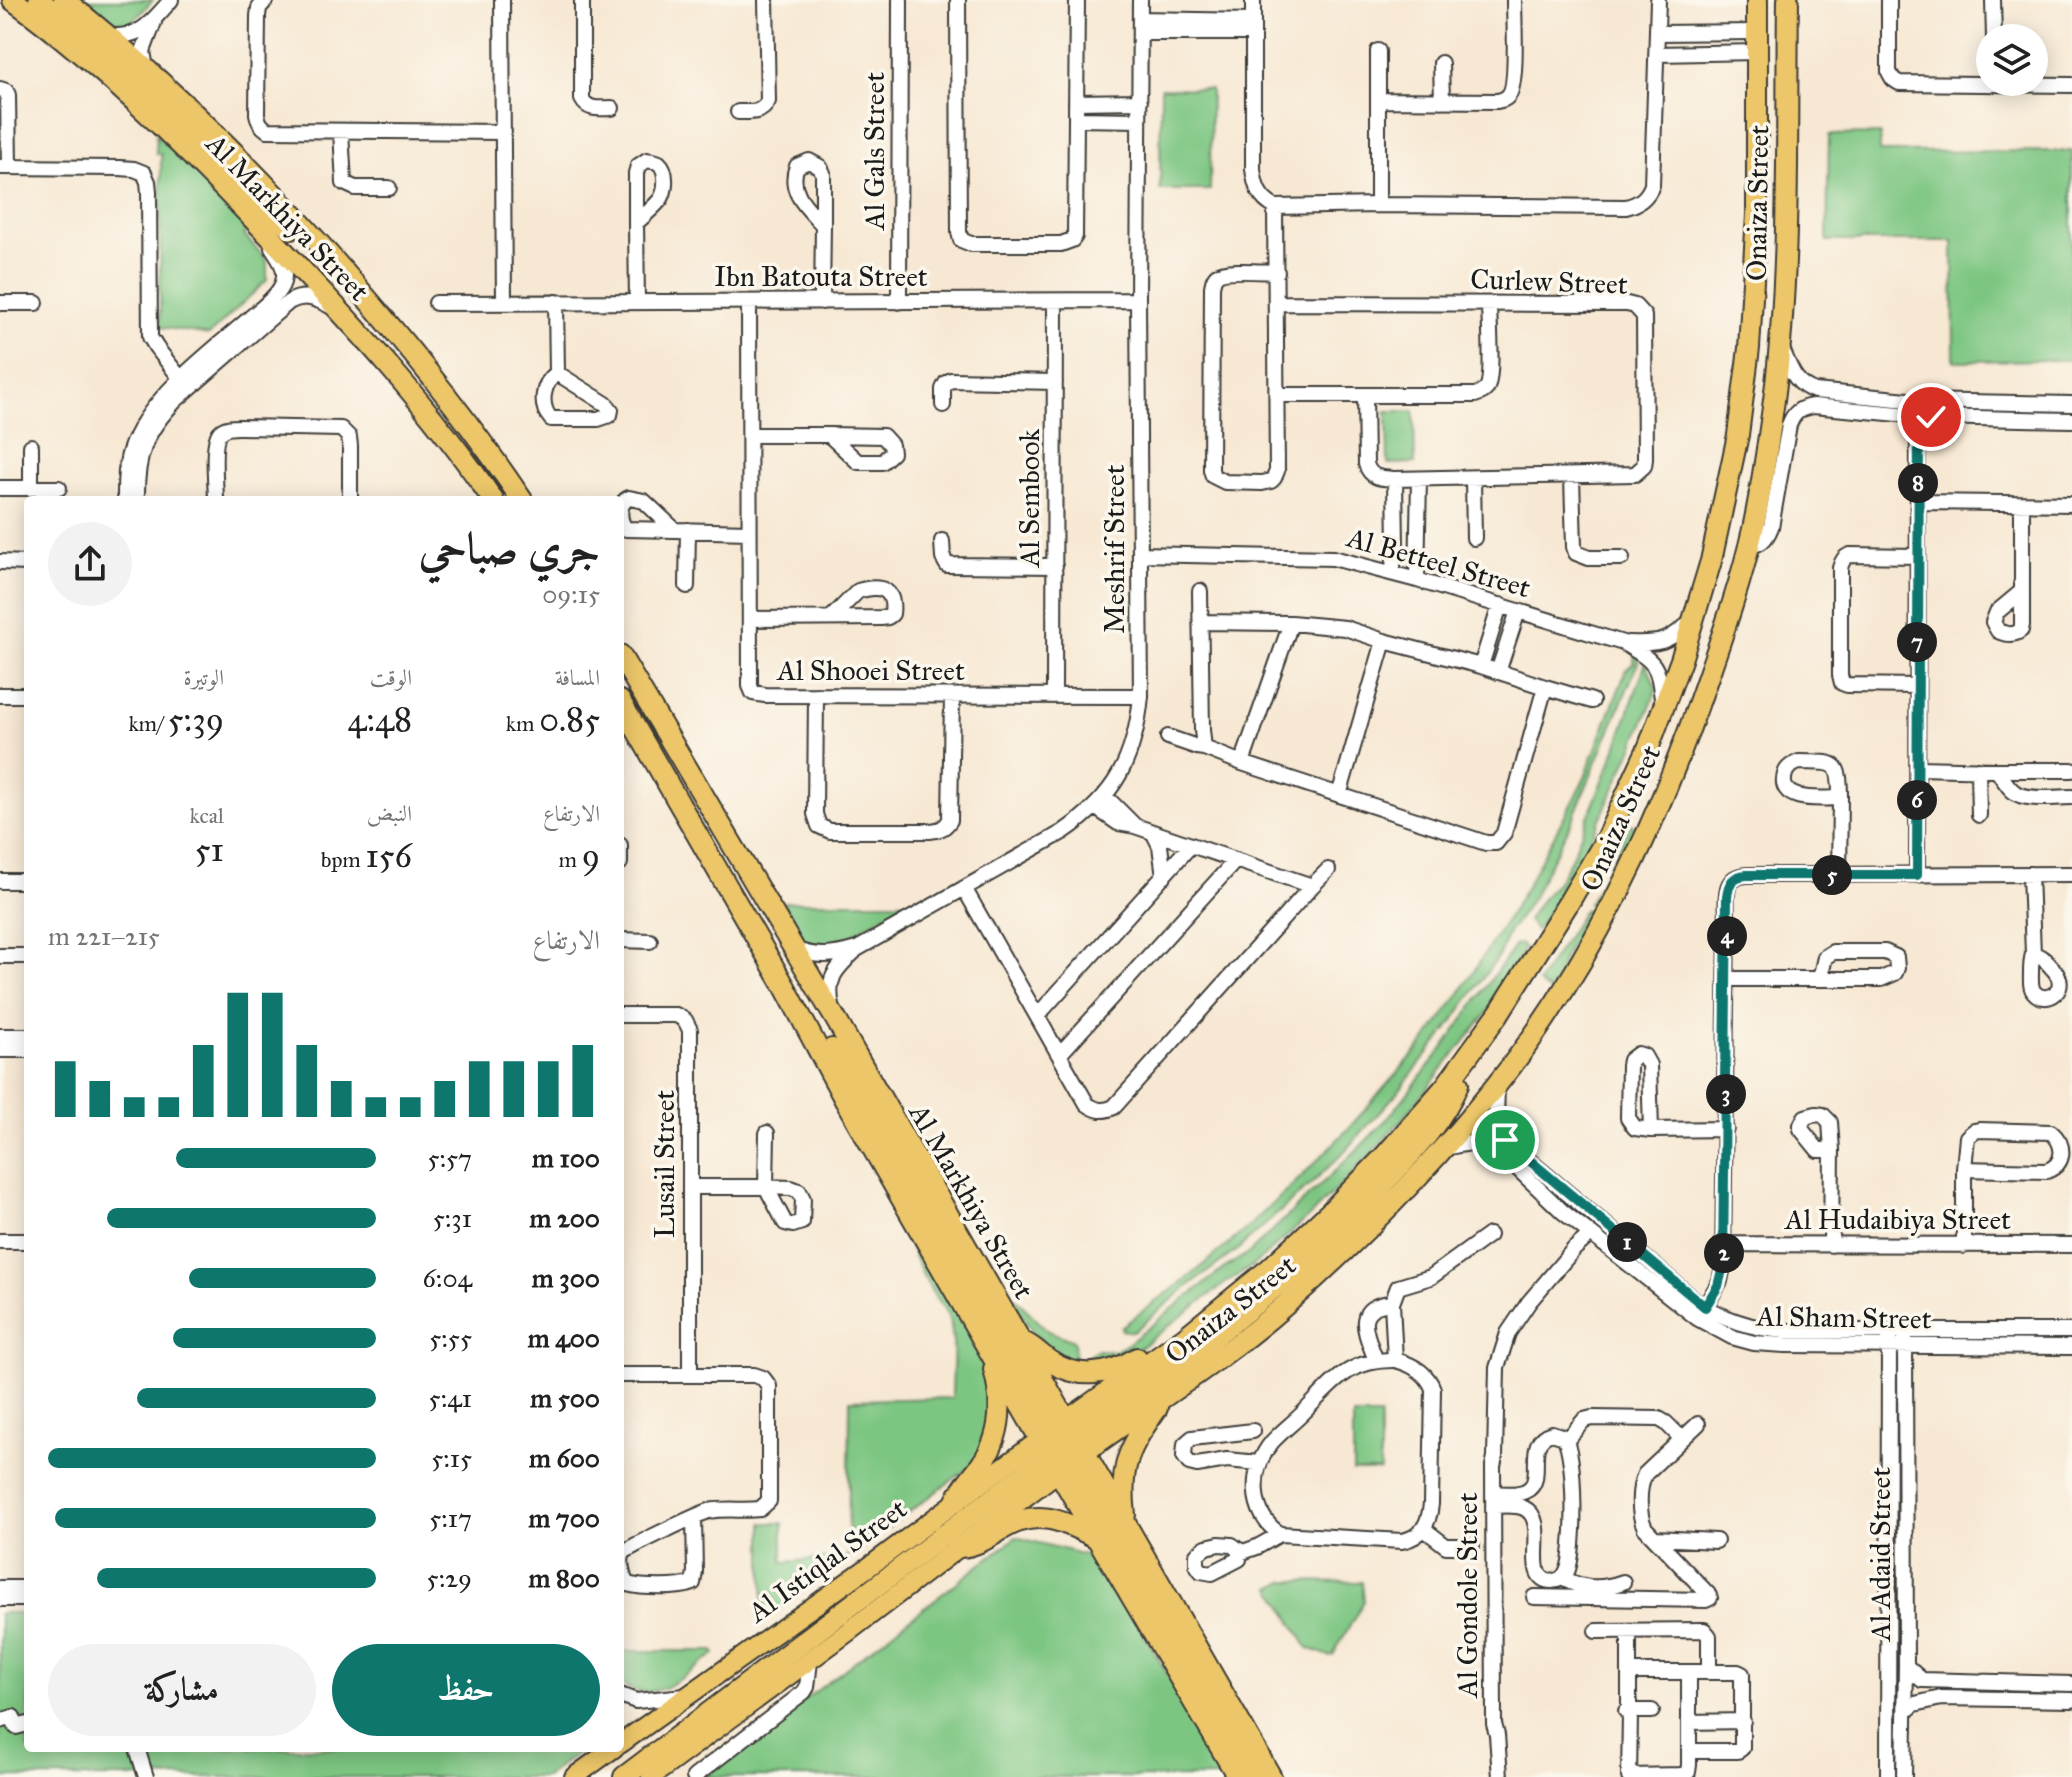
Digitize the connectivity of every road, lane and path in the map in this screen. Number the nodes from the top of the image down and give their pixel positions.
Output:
1 (13, 0) edge
2 (39, 0) edge
3 (64, 0) edge
4 (171, 0) edge
5 (266, 0) edge
6 (502, 0) edge
7 (582, 0) edge
8 (766, 0) edge
9 (900, 0) edge
10 (958, 0) edge
11 (1077, 0) edge
12 (1140, 0) edge
13 (1253, 0) edge
14 (1514, 0) edge
15 (1658, 0) edge
16 (1757, 0) edge
17 (1788, 0) edge
18 (1889, 0) edge
19 (1993, 0) edge
20 (156, 18) junction
21 (1994, 24) edge
22 (1140, 26) junction
23 (1253, 27) junction
24 (1712, 32) junction
25 (1657, 33) junction
26 (108, 36) junction
27 (1757, 42) junction
28 (1378, 51) dead end
29 (1712, 53) junction
30 (1657, 54) junction
31 (1441, 63) dead end
32 (146, 69) junction
33 (1976, 83) edge
34 (2048, 84) edge
35 (2072, 85) edge
36 (0, 89) edge
37 (1378, 100) junction
38 (1140, 101) junction
39 (1442, 101) junction
40 (1076, 102) junction
41 (612, 108) dead end
42 (738, 112) dead end
43 (1076, 119) junction
44 (1139, 120) junction
45 (341, 132) junction
46 (504, 132) junction
47 (4, 167) edge
48 (794, 183) junction
49 (823, 184) junction
50 (389, 188) dead end
51 (1378, 205) junction
52 (1275, 207) junction
53 (255, 221) junction
54 (636, 223) dead end
55 (823, 225) junction
56 (336, 261) junction
57 (1277, 272) junction
58 (1138, 300) junction
59 (1055, 301) junction
60 (556, 302) junction
61 (637, 302) junction
62 (749, 302) junction
63 (822, 302) junction
64 (899, 302) junction
65 (0, 303) edge
66 (36, 303) dead end
67 (436, 303) dead end
68 (504, 303) junction
69 (1277, 303) junction
70 (1489, 304) junction
71 (341, 312) junction
72 (1780, 343) junction
73 (557, 373) junction
74 (1055, 382) junction
75 (185, 384) junction
76 (1277, 395) junction
77 (1365, 395) junction
78 (2072, 404) edge
79 (943, 405) dead end
80 (1918, 408) junction
81 (2072, 420) edge
82 (751, 435) junction
83 (829, 435) junction
84 (871, 435) junction
85 (31, 446) dead end
86 (871, 463) junction
87 (1572, 477) junction
88 (1473, 478) junction
89 (1395, 479) junction
90 (1419, 479) junction
91 (0, 488) edge
92 (31, 488) junction
93 (59, 488) dead end
94 (125, 496) edge
95 (137, 496) edge
96 (216, 496) edge
97 (350, 496) edge
98 (490, 496) edge
99 (519, 496) edge
100 (1918, 502) junction
101 (2022, 504) junction
102 (2072, 504) edge
103 (749, 532) junction
104 (1474, 538) dead end
105 (942, 541) dead end
106 (1396, 547) junction
107 (1748, 547) junction
108 (1417, 550) junction
109 (1140, 554) junction
110 (1917, 556) junction
111 (1622, 558) dead end
112 (0, 562) edge
113 (24, 563) edge
114 (1055, 566) junction
115 (1392, 573) junction
116 (1417, 580) junction
117 (687, 586) dead end
118 (1200, 591) dead end
119 (2021, 592) dead end
120 (1500, 605) junction
121 (1518, 611) junction
122 (831, 618) dead end
123 (750, 619) junction
124 (1693, 620) junction
125 (1201, 622) junction
126 (1291, 623) junction
127 (1384, 641) junction
128 (1623, 643) junction
129 (624, 662) edge
130 (1481, 666) junction
131 (1498, 672) junction
132 (1917, 686) junction
133 (1545, 687) junction
134 (0, 695) edge
135 (24, 695) edge
136 (816, 695) junction
137 (952, 696) junction
138 (1054, 696) junction
139 (1141, 696) junction
140 (1592, 701) dead end
141 (624, 708) edge
142 (1664, 711) junction
143 (1168, 737) dead end
144 (1204, 748) junction
145 (1242, 763) junction
146 (1918, 768) junction
147 (1978, 769) junction
148 (1997, 770) junction
149 (2072, 770) edge
150 (1339, 795) junction
151 (2072, 797) edge
152 (1840, 798) dead end
153 (1100, 802) junction
154 (1979, 815) dead end
155 (1153, 832) junction
156 (1191, 845) junction
157 (1236, 860) junction
158 (1328, 870) dead end
159 (2030, 874) junction
160 (2072, 874) edge
161 (1839, 875) junction
162 (1917, 875) junction
163 (1164, 876) junction
164 (0, 881) edge
165 (24, 881) edge
166 (1312, 886) junction
167 (964, 888) junction
168 (624, 940) edge
169 (650, 941) dead end
170 (794, 949) junction
171 (857, 949) junction
172 (2033, 954) dead end
173 (0, 956) edge
174 (24, 956) edge
175 (1727, 979) junction
176 (1820, 979) junction
177 (785, 987) junction
178 (624, 1015) edge
179 (1037, 1016) junction
180 (835, 1018) junction
181 (0, 1036) edge
182 (24, 1036) edge
183 (0, 1050) edge
184 (24, 1050) edge
185 (1059, 1055) junction
186 (1462, 1064) junction
187 (1497, 1086) junction
188 (1726, 1129) junction
189 (1651, 1130) junction
190 (767, 1133) dead end
191 (1500, 1133) junction
192 (1485, 1143) junction
193 (1444, 1148) junction
194 (1832, 1150) dead end
195 (1964, 1169) junction
196 (690, 1187) junction
197 (1577, 1224) junction
198 (1591, 1234) junction
199 (1489, 1235) dead end
200 (0, 1241) edge
201 (24, 1241) edge
202 (1724, 1244) junction
203 (1831, 1245) junction
204 (2072, 1245) edge
205 (1964, 1246) junction
206 (1392, 1303) junction
207 (1705, 1307) junction
208 (2072, 1331) edge
209 (1184, 1338) junction
210 (1888, 1339) junction
211 (1905, 1339) junction
212 (1020, 1340) junction
213 (987, 1346) junction
214 (2072, 1347) edge
215 (1395, 1360) junction
216 (1376, 1361) junction
217 (624, 1375) edge
218 (690, 1375) junction
219 (1166, 1395) junction
220 (1698, 1424) dead end
221 (1253, 1431) dead end
222 (1237, 1433) junction
223 (1682, 1439) junction
224 (1566, 1441) junction
225 (1063, 1446) junction
226 (1236, 1460) junction
227 (1259, 1463) junction
228 (1493, 1466) junction
229 (1493, 1500) junction
230 (956, 1501) junction
231 (694, 1517) junction
232 (1126, 1524) junction
233 (1424, 1529) junction
234 (1280, 1534) junction
235 (1097, 1538) junction
236 (1655, 1538) junction
237 (1716, 1541) dead end
238 (1472, 1546) dead end
239 (960, 1547) junction
240 (624, 1552) edge
241 (1240, 1553) dead end
242 (1562, 1578) junction
243 (624, 1581) edge
244 (1623, 1582) dead end
245 (0, 1588) edge
246 (24, 1588) edge
247 (1534, 1597) dead end
248 (0, 1599) edge
249 (24, 1599) edge
250 (1596, 1631) dead end
251 (1629, 1631) junction
252 (810, 1661) junction
253 (1906, 1666) junction
254 (1630, 1672) junction
255 (1689, 1672) junction
256 (1709, 1672) junction
257 (2072, 1684) edge
258 (689, 1695) junction
259 (624, 1696) edge
260 (2072, 1700) edge
261 (1608, 1711) dead end
262 (1630, 1711) junction
263 (1652, 1711) dead end
264 (1906, 1711) junction
265 (0, 1721) edge
266 (1743, 1721) junction
267 (1689, 1722) junction
268 (1494, 1724) junction
269 (24, 1725) edge
270 (624, 1741) edge
271 (1689, 1751) junction
272 (138, 1752) edge
273 (596, 1756) edge
274 (1629, 1776) edge
275 (146, 1777) edge
276 (574, 1777) edge
277 (624, 1777) edge
278 (651, 1777) edge
279 (694, 1777) edge
280 (1238, 1777) edge
281 (1256, 1777) edge
282 (1271, 1777) edge
283 (1492, 1777) edge
284 (1500, 1777) edge
285 (1888, 1777) edge
286 (1904, 1777) edge

1 - 53 highway, Al Markhiya Street
2 - 56 highway
3 - 26 highway, Al Markhiya Street
4 - 20 street
5 - 45 street
6 - 46 street
7 - 41 street
8 - 42 street
9 - 64 street, Al Gals Street
10 - 43 street
11 - 40 street
12 - 22 street, Meshrif Street
13 - 23 street
14 - 39 street
15 - 25 street
16 - 27 highway, Onaiza Street
17 - 72 highway, Onaiza Street
18 - 33 street
19 - 21 street
20 - 26 street
20 - 32 street
22 - 23 street
22 - 38 street, Meshrif Street
23 - 52 street
24 - 25 street
24 - 27 street
24 - 29 street
25 - 30 street
26 - 32 highway, Al Markhiya Street
27 - 29 street
27 - 124 highway, Onaiza Street
28 - 37 street
29 - 30 street
30 - 51 street
31 - 39 street
32 - 56 highway, Al Markhiya Street
34 - 35 street
36 - 47 street
37 - 39 street
37 - 51 street
38 - 40 street
38 - 44 street, Meshrif Street
40 - 43 street
43 - 44 street
44 - 58 street, Meshrif Street
45 - 46 street
45 - 50 street
46 - 68 street
47 - 75 street
48 - 49 street
48 - 49 street
48 - 55 street
49 - 55 street
51 - 52 street
52 - 57 street
53 - 71 highway, Al Markhiya Street
53 - 75 street
54 - 61 street
55 - 63 street
56 - 99 highway, Al Markhiya Street
57 - 69 street
57 - 76 street
58 - 59 street, Ibn Batouta Street
58 - 109 street, Meshrif Street
59 - 64 street, Ibn Batouta Street
59 - 74 street, Al Sembook
60 - 61 street, Ibn Batouta Street
60 - 68 street, Ibn Batouta Street
60 - 73 street
61 - 62 street, Ibn Batouta Street
62 - 63 street, Ibn Batouta Street
62 - 82 street, Al Shooei Street
63 - 64 street, Ibn Batouta Street
65 - 66 street
67 - 68 street, Ibn Batouta Street
69 - 70 street, Curlew Street
69 - 76 street
70 - 77 street
70 - 87 street, Curlew Street
71 - 75 street
71 - 98 highway, Al Markhiya Street
72 - 80 street
72 - 107 highway, Onaiza Street
73 - 73 street
74 - 79 street
74 - 114 street, Al Sembook
75 - 94 street
75 - 95 street
76 - 77 street
77 - 89 street
78 - 80 street
80 - 81 street
80 - 100 street
80 - 107 street
82 - 83 street
82 - 103 street, Al Shooei Street
83 - 84 street
83 - 86 street
84 - 86 street
84 - 86 street
85 - 92 street
87 - 88 street, Curlew Street
87 - 111 street
88 - 90 street, Curlew Street
88 - 104 street
89 - 90 street, Curlew Street
89 - 106 street
90 - 108 street
91 - 92 street
92 - 93 street
96 - 97 street
100 - 101 street
100 - 110 street
101 - 102 street
101 - 119 street
103 - 117 street
103 - 123 street, Al Shooei Street
105 - 114 street
106 - 108 street
106 - 115 street
107 - 187 highway, Onaiza Street
108 - 116 street
109 - 115 street, Al Betteel Street
109 - 139 street, Meshrif Street
110 - 132 street
110 - 132 street
112 - 113 street
114 - 138 street, Al Sembook
115 - 116 street, Al Betteel Street
116 - 120 street, Al Betteel Street
118 - 125 street
120 - 121 street, Al Betteel Street
120 - 130 street
121 - 128 street, Al Betteel Street
121 - 131 street
122 - 123 street
123 - 136 street, Al Shooei Street
124 - 128 street, Al Betteel Street
124 - 142 highway, Onaiza Street
125 - 126 street
125 - 144 street
126 - 127 street
126 - 145 street
127 - 130 street
127 - 150 street
128 - 142 street, Al Betteel Street
129 - 170 highway, Al Markhiya Street
130 - 131 street
131 - 133 street
132 - 146 street
133 - 140 street
133 - 150 street
134 - 135 street
136 - 137 street, Al Shooei Street
136 - 137 street
137 - 138 street, Al Shooei Street
138 - 139 street, Al Shooei Street
139 - 153 street, Meshrif Street
141 - 177 highway, Al Markhiya Street
142 - 186 highway, Onaiza Street
143 - 144 street
144 - 145 street
145 - 150 street
146 - 147 street
146 - 162 street
147 - 148 street
147 - 154 street
148 - 149 street
148 - 151 street
152 - 161 street
153 - 155 street
153 - 167 street, Meshrif Street
155 - 156 street
155 - 163 street
156 - 157 street
156 - 163 street
157 - 166 street
157 - 185 street
158 - 166 street
159 - 160 street
159 - 162 street
159 - 172 street
161 - 162 street
161 - 175 street
163 - 179 street
164 - 165 street
166 - 185 street
167 - 171 street, Meshrif Street
167 - 179 street
168 - 169 street
170 - 171 street, Meshrif Street
170 - 180 highway, Al Markhiya Street
171 - 180 street, Meshrif Street
173 - 174 street
175 - 176 street
175 - 188 street
176 - 176 street
177 - 213 highway, Al Markhiya Street
177 - 225 highway
178 - 196 street, Lusail Street
179 - 185 street
180 - 212 highway, Al Markhiya Street
181 - 182 street
183 - 184 street
186 - 209 highway, Onaiza Street
186 - 225 highway
187 - 191 street
187 - 193 highway, Onaiza Street
188 - 189 street
188 - 202 street
189 - 189 street
190 - 196 street
191 - 192 street
191 - 207 street, Al Sham Street
192 - 193 street
192 - 197 street, Al Sham Street
193 - 219 highway, Onaiza Street
194 - 203 street
195 - 195 street
195 - 205 street
196 - 218 street, Lusail Street
197 - 198 street, Al Sham Street
197 - 228 street, Al Gondole Street
198 - 210 street, Al Sham Street
198 - 228 street, Al Gondole Street
199 - 206 street
200 - 201 street
202 - 203 street, Al Hudaibiya Street
202 - 207 street
203 - 205 street, Al Hudaibiya Street
204 - 205 street, Al Hudaibiya Street
206 - 215 street
206 - 216 street
207 - 210 street, Al Sham Street
208 - 211 street, Al Sham Street
209 - 212 highway
209 - 225 highway, Onaiza Street
210 - 211 street, Al Sham Street
210 - 285 street, Al Adaid Street
211 - 214 street, Al Sham Street
211 - 253 street, Al Adaid Street
212 - 225 highway, Al Markhiya Street
213 - 225 highway, Al Markhiya Street
213 - 230 highway
215 - 216 street
215 - 233 street
216 - 227 street
217 - 218 street
218 - 231 street
219 - 225 highway, Onaiza Street
219 - 232 highway
220 - 223 street
221 - 222 street
222 - 226 street
222 - 226 street
223 - 224 street
223 - 236 street
224 - 229 street
224 - 242 street
225 - 230 main road, Al Istiqlal Street
225 - 232 highway, Al Markhiya Street
225 - 235 highway, Al Markhiya Street
225 - 239 main road
225 - 277 highway
225 - 281 highway
226 - 227 street
227 - 234 street
228 - 229 street, Al Gondole Street
229 - 242 street
229 - 268 street, Al Gondole Street
230 - 258 main road, Al Istiqlal Street
231 - 240 street
231 - 243 street
232 - 282 highway, Al Markhiya Street
233 - 234 street
233 - 238 street
234 - 241 street
235 - 239 highway
235 - 280 highway, Al Markhiya Street
236 - 237 street
236 - 247 street
239 - 252 main road
242 - 244 street
245 - 246 street
248 - 249 street
250 - 251 street
251 - 254 street
251 - 256 street
252 - 278 main road
252 - 279 street
253 - 257 street
253 - 264 street, Al Adaid Street
254 - 255 street
254 - 262 street
255 - 256 street
255 - 267 street
256 - 266 street
258 - 259 street
258 - 270 main road, Al Istiqlal Street
260 - 264 street
261 - 262 street
262 - 263 street
262 - 274 street
264 - 286 street, Al Adaid Street
265 - 269 street
266 - 267 street
266 - 271 street
267 - 271 street
268 - 283 street, Al Gondole Street
268 - 284 street, Al Gondole Street
271 - 274 street
272 - 275 street
273 - 276 main road

